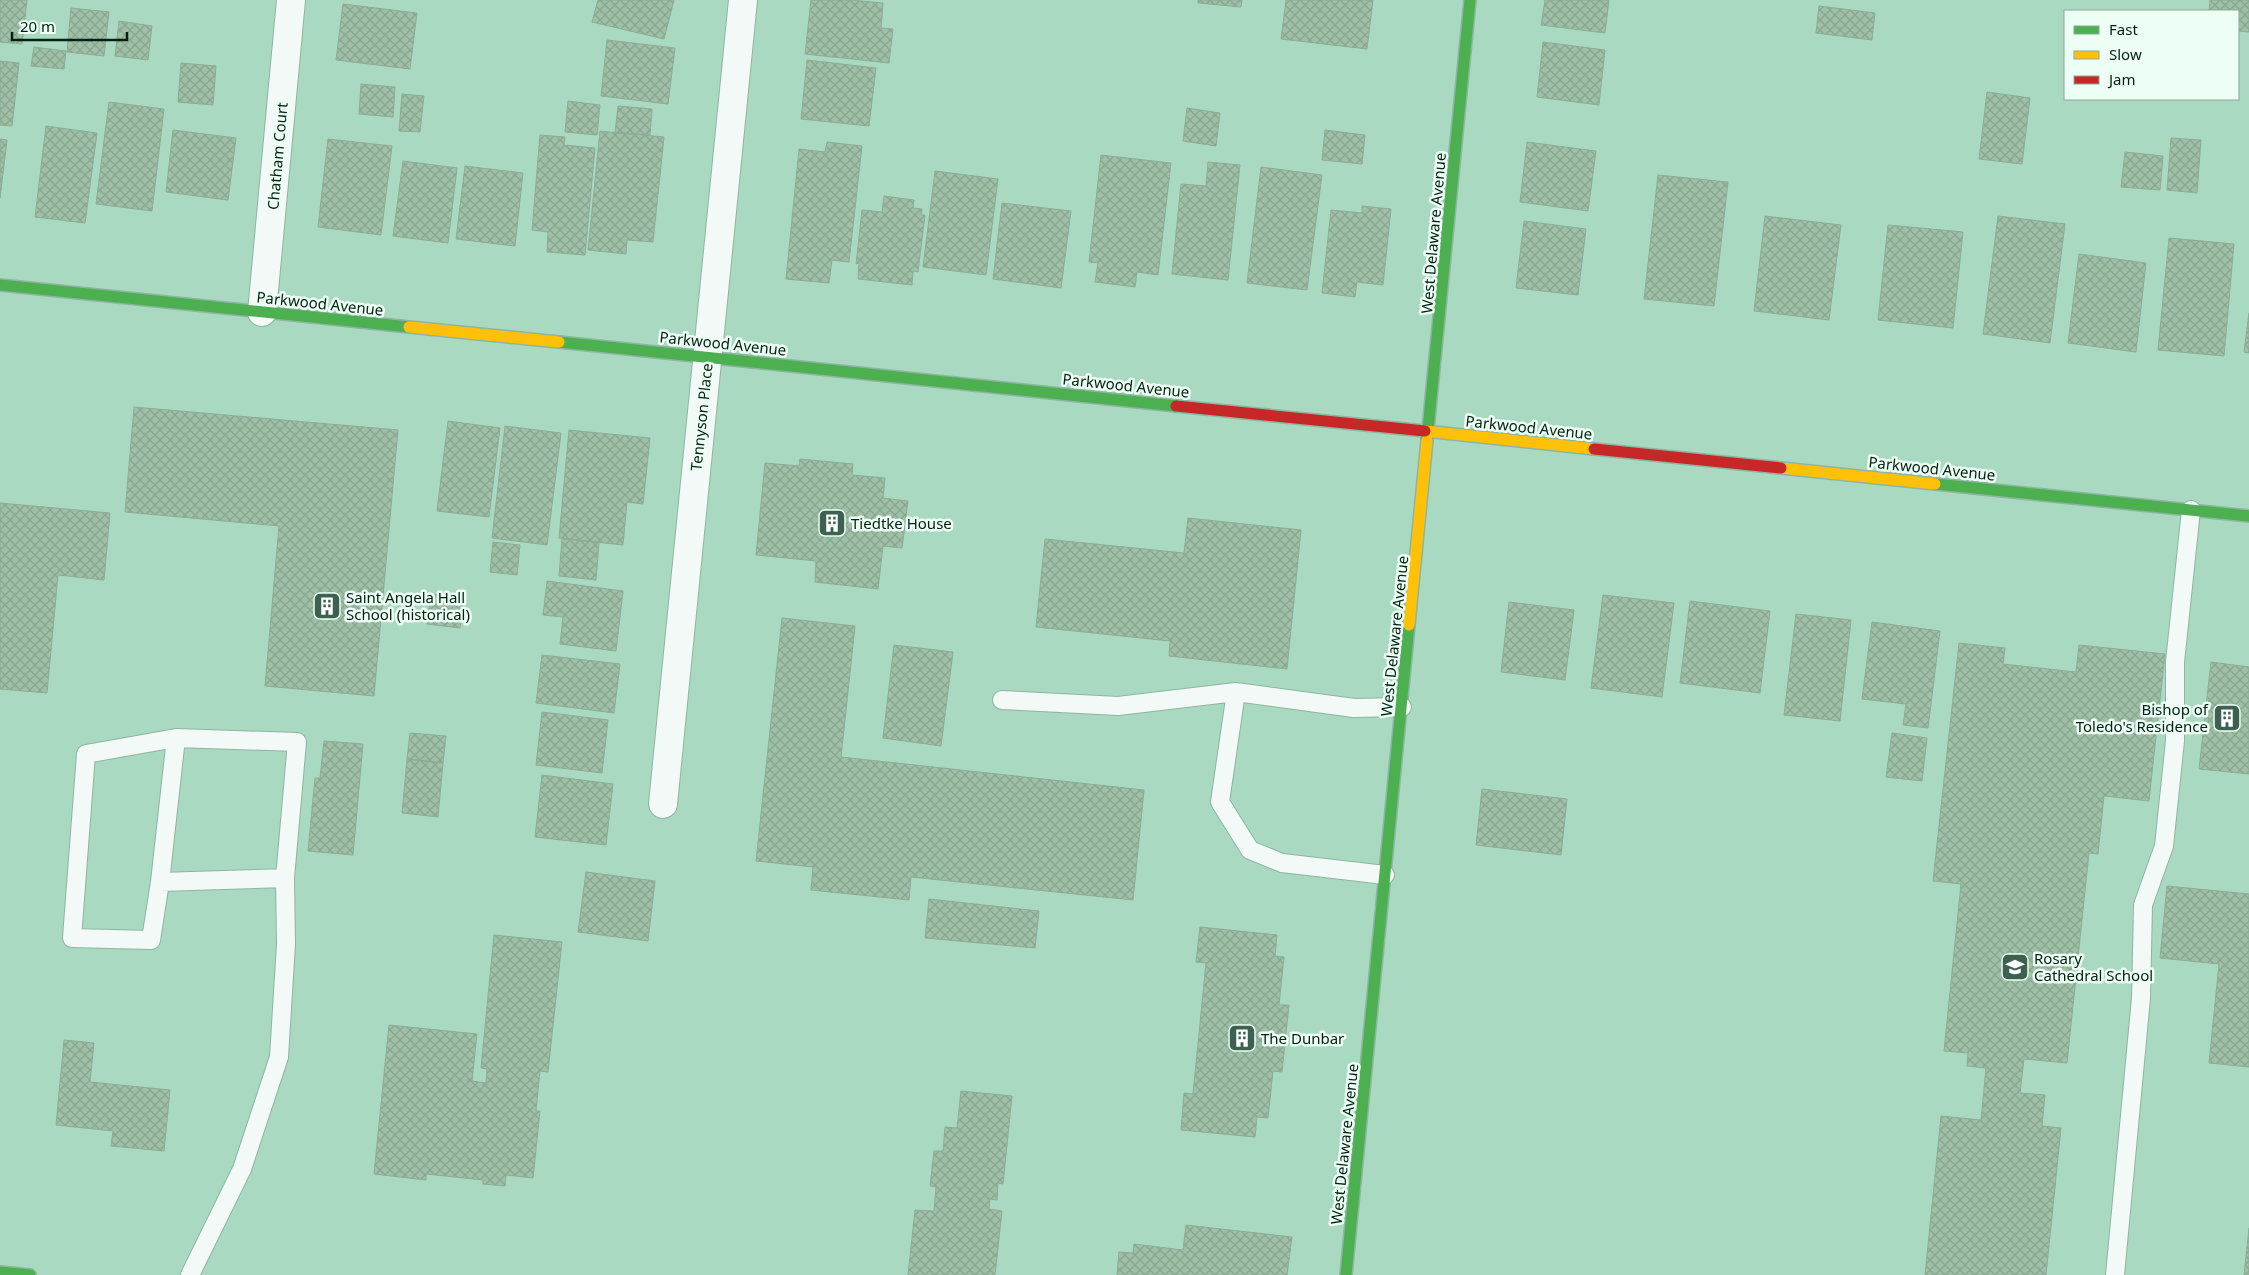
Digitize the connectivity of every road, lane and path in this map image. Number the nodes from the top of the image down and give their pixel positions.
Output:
1 (291, 0) edge
2 (744, 0) edge
3 (1470, 0) edge
4 (0, 285) edge
5 (262, 312) junction
6 (706, 356) junction
7 (1428, 432) junction
8 (2191, 510) junction
9 (2249, 516) edge
10 (1236, 692) junction
11 (1002, 700) dead end
12 (1402, 707) junction
13 (176, 738) junction
14 (663, 804) dead end
15 (1385, 875) junction
16 (285, 878) junction
17 (160, 882) junction
18 (0, 1272) edge
19 (30, 1275) edge
20 (190, 1275) edge
21 (1346, 1275) edge
22 (2115, 1275) edge

1 - 5 street, Chatham Court
2 - 6 street, Tennyson Place
3 - 7 street, West Delaware Avenue
4 - 5 street, Parkwood Avenue
5 - 6 street, Parkwood Avenue
6 - 7 street, Parkwood Avenue
6 - 14 street, Tennyson Place
7 - 8 street, Parkwood Avenue
7 - 12 street, West Delaware Avenue
8 - 9 street, Parkwood Avenue
8 - 22 lane
10 - 11 lane
10 - 12 lane
10 - 15 lane
12 - 15 street, West Delaware Avenue
13 - 16 lane
13 - 17 lane
13 - 17 lane
15 - 21 street, West Delaware Avenue
16 - 17 lane
16 - 20 lane
18 - 19 street

